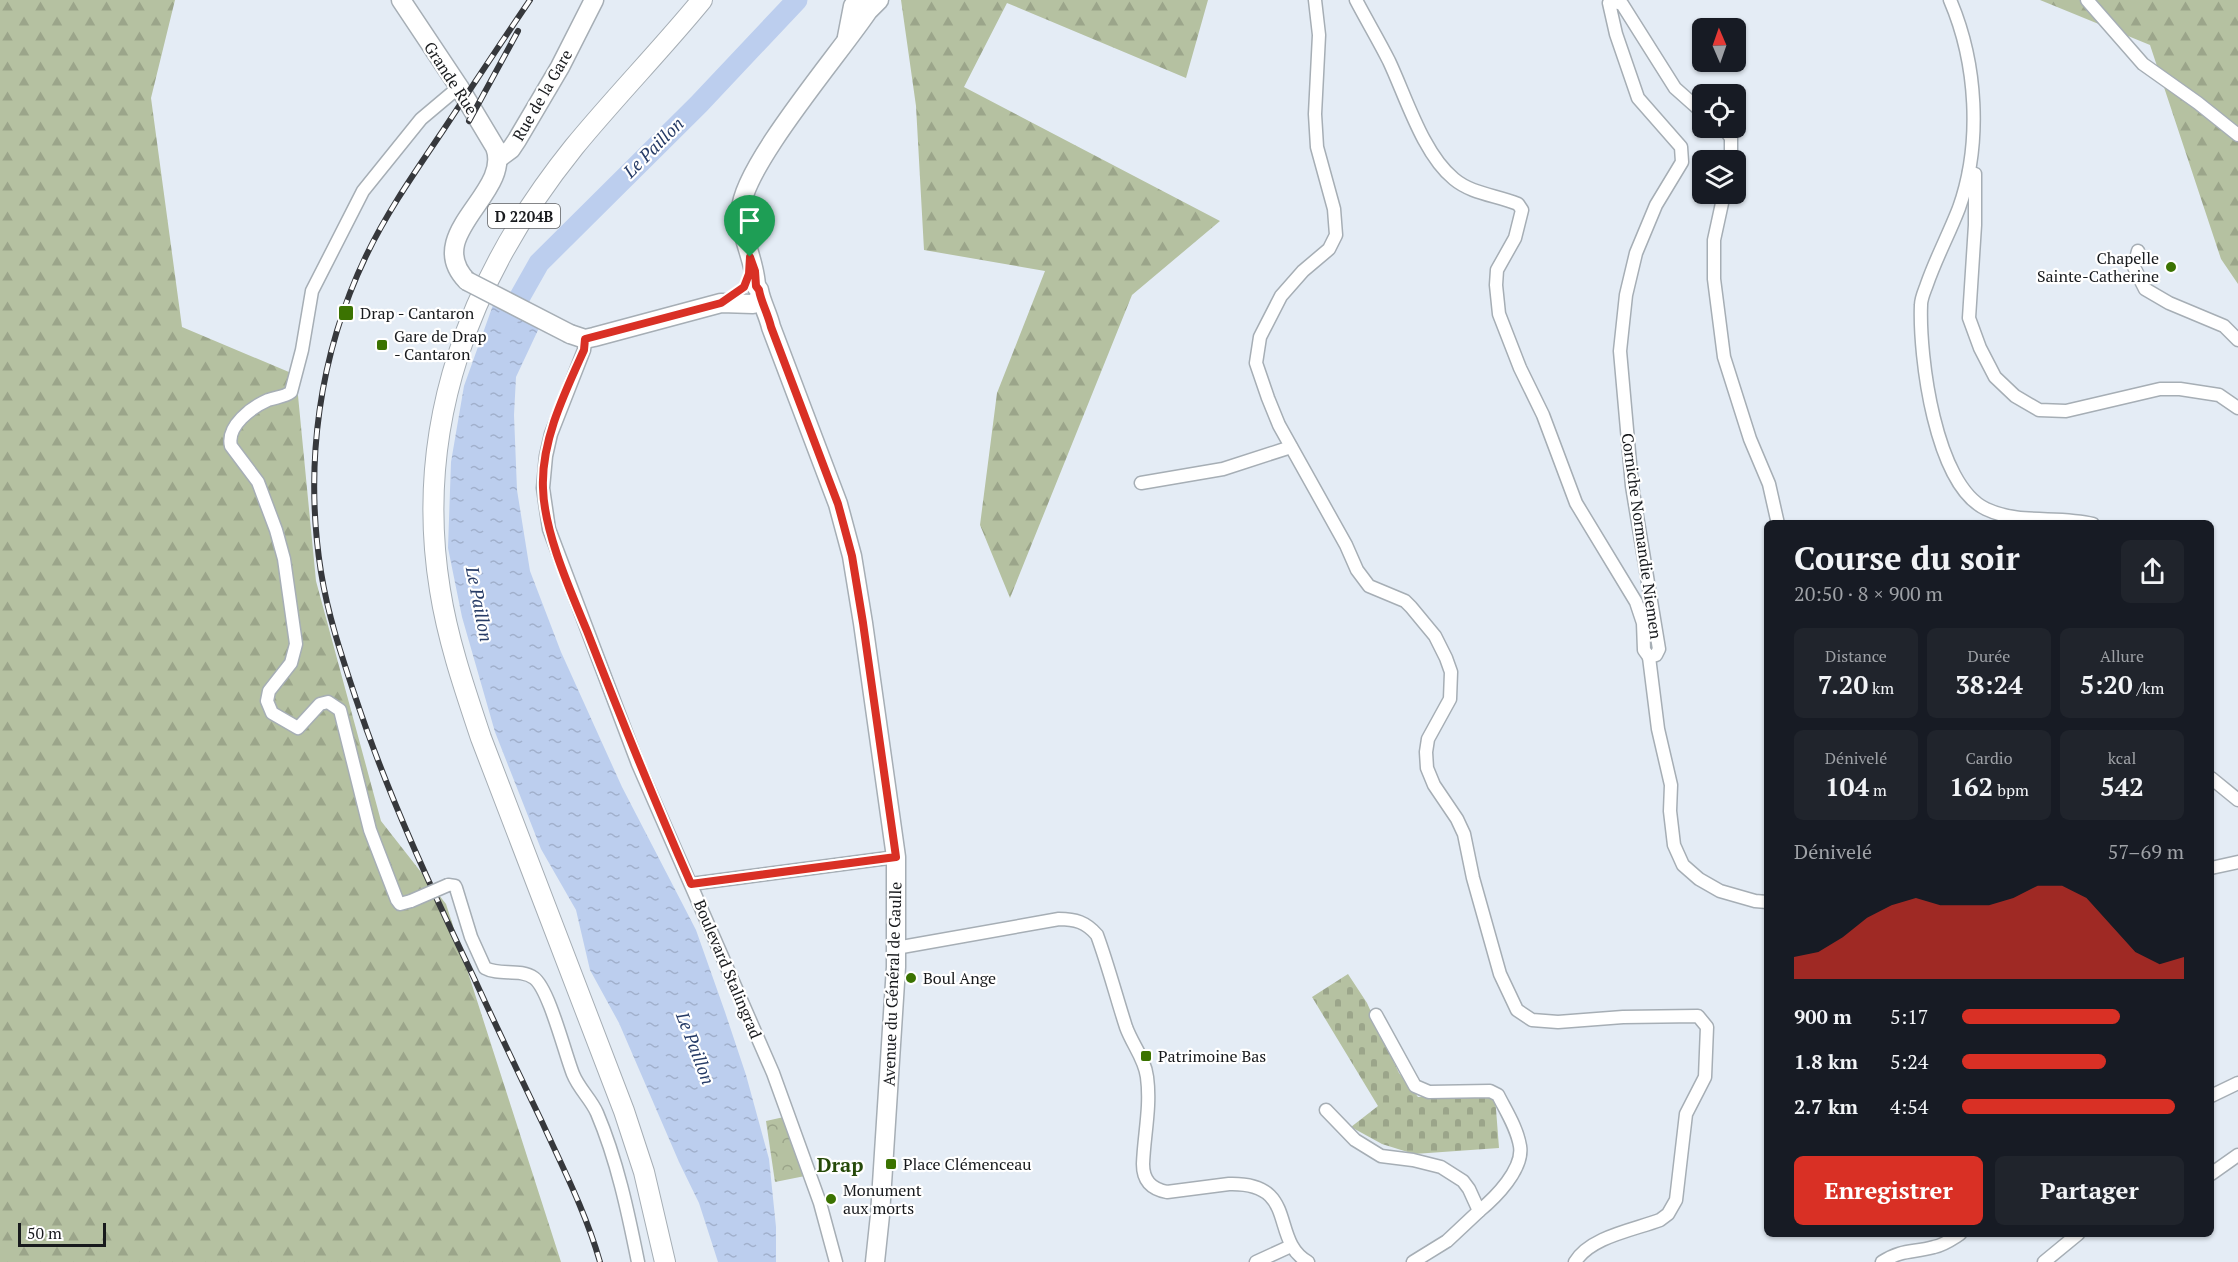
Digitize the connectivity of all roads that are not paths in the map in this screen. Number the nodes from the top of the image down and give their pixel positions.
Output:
1 (401, 0) edge
2 (688, 0) edge
3 (702, 0) edge
4 (1315, 0) edge
5 (1356, 0) edge
6 (1950, 0) edge
7 (2087, 0) edge
8 (592, 1) edge
9 (860, 4) edge
10 (459, 87) junction
11 (1692, 103) edge
12 (2238, 135) edge
13 (499, 158) junction
14 (1969, 172) junction
15 (1722, 204) edge
16 (2138, 251) dead end
17 (749, 294) junction
18 (578, 337) junction
19 (2238, 340) edge
20 (2238, 408) edge
21 (1291, 447) junction
22 (431, 457) junction
23 (1141, 483) dead end
24 (1777, 520) edge
25 (2079, 520) edge
26 (1649, 657) junction
27 (2214, 780) edge
28 (2238, 800) edge
29 (896, 857) junction
30 (2238, 862) edge
31 (2214, 867) edge
32 (691, 884) junction
33 (1764, 902) edge
34 (896, 948) junction
35 (1376, 1016) dead end
36 (2238, 1083) edge
37 (2214, 1095) edge
38 (1326, 1110) dead end
39 (2238, 1155) edge
40 (2214, 1172) edge
41 (1479, 1211) junction
42 (1954, 1237) edge
43 (2074, 1237) edge
44 (1287, 1248) junction
45 (638, 1262) edge
46 (656, 1262) edge
47 (665, 1262) edge
48 (836, 1262) edge
49 (875, 1262) edge
50 (1256, 1262) edge
51 (1290, 1262) edge
52 (1308, 1262) edge
53 (1413, 1262) edge
54 (1575, 1262) edge
55 (1882, 1262) edge
56 (2044, 1262) edge

1 - 10 street, Grande Rue
2 - 22 main road, D 2204B
3 - 22 main road, D 2204B
4 - 21 street
5 - 26 street, Corniche Normandie Niemen
6 - 14 street
7 - 12 street
8 - 13 street, Rue de la Gare
9 - 17 street
10 - 13 street, Grande Rue
10 - 45 street, bridge
11 - 26 street, Corniche Normandie Niemen
13 - 18 street, Rue de la Gare, bridge
14 - 20 street
14 - 25 street
15 - 24 street
16 - 19 street
17 - 18 street
17 - 29 street, Avenue du Général de Gaulle
18 - 32 street, Boulevard Stalingrad
21 - 23 street
21 - 54 street
22 - 46 main road
22 - 47 main road
26 - 33 street
27 - 28 street
29 - 32 street
29 - 34 street, Avenue du Général de Gaulle
30 - 31 street
32 - 48 street, Boulevard Stalingrad
34 - 44 street
34 - 49 street, Avenue du Général de Gaulle
35 - 41 street
36 - 37 street
38 - 41 street
39 - 40 street
41 - 53 street
42 - 55 street
43 - 56 street
44 - 50 street
44 - 51 street
44 - 52 street

